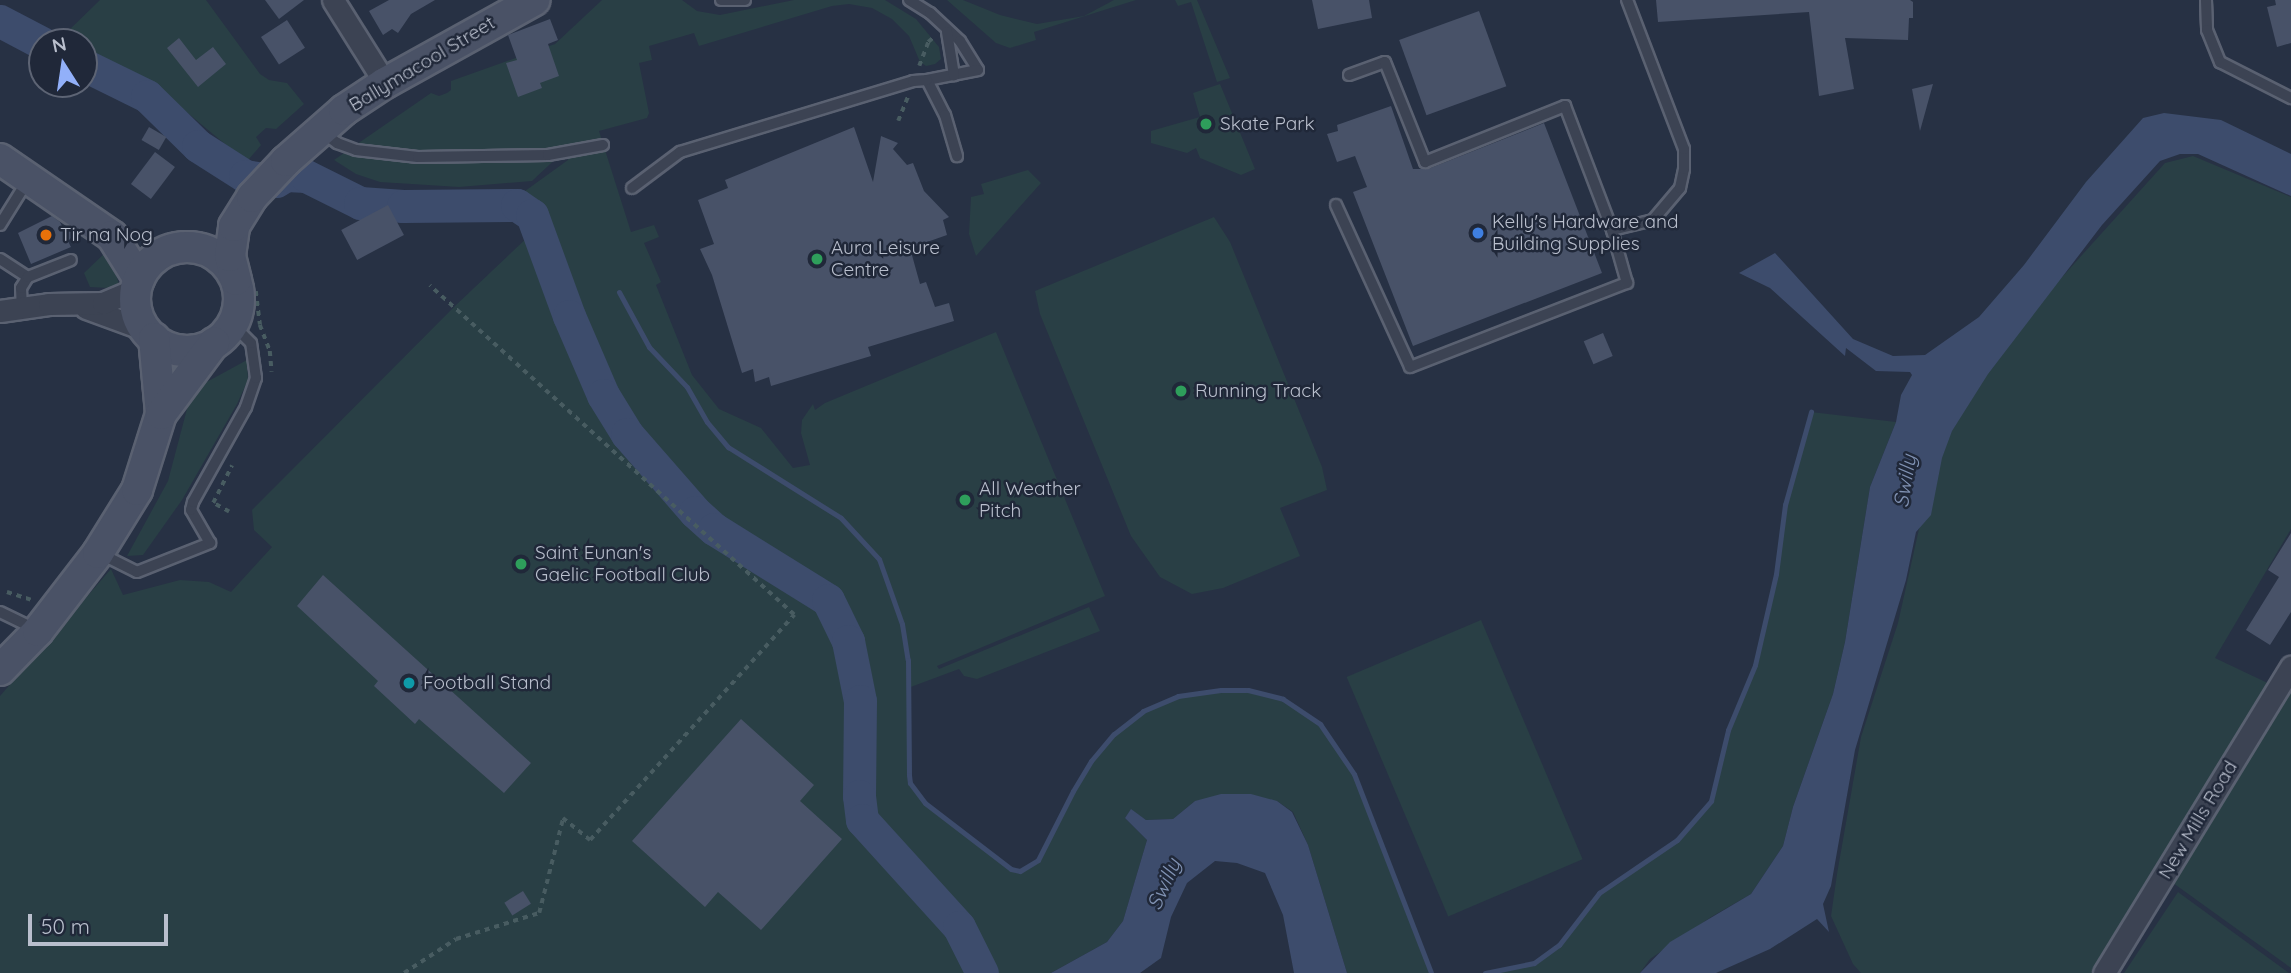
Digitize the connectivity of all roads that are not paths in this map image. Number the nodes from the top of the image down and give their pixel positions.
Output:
1 (333, 0) edge
2 (535, 0) edge
3 (720, 0) edge
4 (745, 0) edge
5 (909, 0) edge
6 (1628, 0) edge
7 (2206, 0) edge
8 (947, 32) junction
9 (954, 75) junction
10 (1349, 75) dead end
11 (927, 80) junction
12 (385, 83) junction
13 (2291, 98) edge
14 (320, 130) junction
15 (603, 145) dead end
16 (957, 156) dead end
17 (0, 159) edge
18 (29, 178) junction
19 (269, 178) junction
20 (632, 188) dead end
21 (1336, 205) dead end
22 (96, 224) junction
23 (0, 225) edge
24 (1612, 230) junction
25 (176, 248) junction
26 (0, 259) edge
27 (71, 260) dead end
28 (28, 277) junction
29 (236, 280) junction
30 (137, 284) junction
31 (49, 304) junction
32 (22, 308) junction
33 (0, 311) edge
34 (223, 333) junction
35 (150, 334) junction
36 (162, 414) junction
37 (98, 552) junction
38 (0, 612) edge
39 (38, 631) junction
40 (2291, 667) edge
41 (0, 670) edge
42 (2104, 973) edge

1 - 12 street
2 - 12 main road, Ballymacool Street
3 - 4 lane
5 - 8 lane
6 - 24 lane
7 - 13 lane
8 - 9 lane
8 - 9 lane
9 - 11 lane
10 - 24 lane
11 - 16 lane
11 - 20 lane
12 - 14 main road, Ballymacool Street
14 - 15 lane
14 - 19 main road, Ballymacool Street
17 - 18 main road
18 - 22 main road
18 - 23 lane
19 - 25 main road, Ballymacool Street
19 - 29 main road, Ballymacool Street
21 - 24 lane
22 - 25 main road
22 - 30 main road
25 - 29 main road
25 - 30 main road
26 - 28 lane
27 - 28 lane
28 - 32 lane
29 - 34 main road
30 - 31 street
30 - 35 main road
31 - 32 street
31 - 35 street
32 - 33 street
34 - 35 main road
34 - 36 main road
34 - 37 lane
35 - 36 main road
36 - 37 main road
37 - 39 main road
38 - 39 lane
39 - 41 main road
40 - 42 street, New Mills Road

